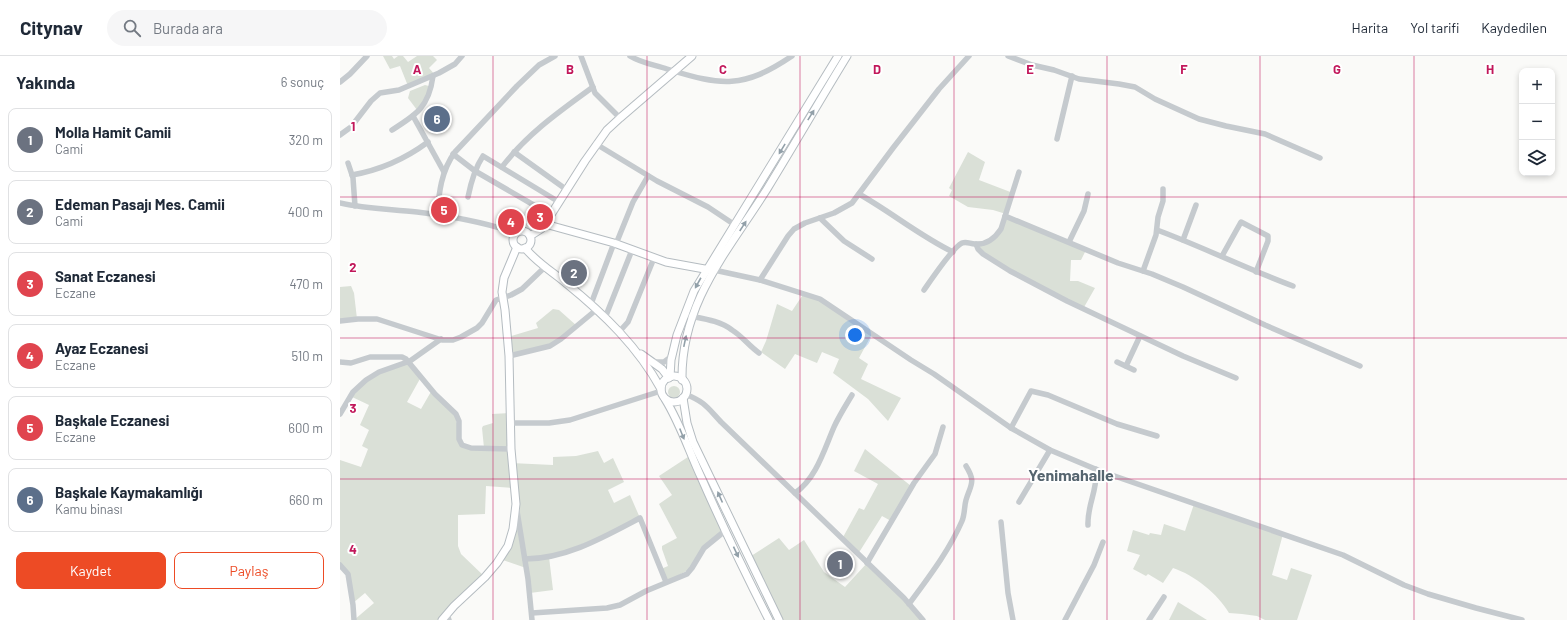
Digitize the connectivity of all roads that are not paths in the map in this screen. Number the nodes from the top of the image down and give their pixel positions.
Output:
1 (367, 56) edge
2 (462, 56) edge
3 (555, 56) edge
4 (581, 56) edge
5 (630, 56) edge
6 (692, 56) edge
7 (792, 56) edge
8 (838, 56) edge
9 (847, 56) edge
10 (968, 56) edge
11 (1008, 56) edge
12 (545, 59) edge
13 (676, 71) junction
14 (433, 76) junction
15 (1072, 76) junction
16 (340, 82) edge
17 (593, 88) junction
18 (414, 116) junction
19 (620, 118) junction
20 (392, 130) dead end
21 (340, 135) edge
22 (1057, 139) dead end
23 (428, 142) junction
24 (596, 144) junction
25 (514, 152) junction
26 (453, 154) junction
27 (1320, 158) dead end
28 (348, 163) dead end
29 (502, 167) junction
30 (475, 171) junction
31 (444, 172) junction
32 (1019, 172) dead end
33 (352, 175) junction
34 (648, 176) junction
35 (1163, 189) dead end
36 (567, 190) junction
37 (859, 194) junction
38 (1088, 194) dead end
39 (468, 197) dead end
40 (559, 202) junction
41 (340, 203) edge
42 (1196, 205) dead end
43 (355, 206) junction
44 (437, 215) junction
45 (551, 215) junction
46 (1005, 216) junction
47 (820, 218) junction
48 (545, 224) junction
49 (735, 225) junction
50 (1157, 230) junction
51 (516, 233) junction
52 (530, 236) junction
53 (1183, 240) junction
54 (1068, 242) junction
55 (615, 244) junction
56 (976, 244) junction
57 (517, 247) junction
58 (525, 248) junction
59 (632, 250) junction
60 (953, 252) junction
61 (1222, 256) junction
62 (654, 258) junction
63 (872, 259) dead end
64 (545, 267) junction
65 (710, 270) junction
66 (1143, 271) junction
67 (1256, 272) junction
68 (760, 280) junction
69 (1293, 286) dead end
70 (924, 290) dead end
71 (502, 297) junction
72 (591, 304) junction
73 (596, 310) junction
74 (688, 315) junction
75 (605, 318) junction
76 (340, 321) edge
77 (619, 332) junction
78 (1140, 336) junction
79 (441, 339) junction
80 (635, 349) junction
81 (759, 353) dead end
82 (509, 356) junction
83 (672, 356) junction
84 (340, 362) edge
85 (409, 362) junction
86 (652, 362) junction
87 (1117, 362) dead end
88 (1126, 366) junction
89 (1360, 366) dead end
90 (1134, 370) dead end
91 (670, 377) junction
92 (1236, 378) dead end
93 (682, 380) junction
94 (661, 390) junction
95 (852, 394) dead end
96 (684, 396) junction
97 (665, 399) junction
98 (340, 414) edge
99 (510, 423) junction
100 (943, 427) dead end
101 (1011, 428) junction
102 (1156, 436) dead end
103 (510, 450) junction
104 (1050, 450) junction
105 (966, 466) dead end
106 (1096, 469) junction
107 (795, 493) junction
108 (1019, 502) dead end
109 (516, 504) junction
110 (1001, 522) dead end
111 (1088, 525) dead end
112 (726, 530) junction
113 (1103, 542) dead end
114 (525, 559) junction
115 (867, 562) junction
116 (340, 565) edge
117 (666, 582) junction
118 (1164, 597) dead end
119 (909, 604) junction
120 (532, 613) junction
121 (446, 618) edge
122 (354, 620) edge
123 (532, 620) edge
124 (769, 620) edge
125 (779, 620) edge
126 (923, 620) edge
127 (1013, 620) edge
128 (1065, 620) edge
129 (1149, 620) edge
130 (1522, 620) edge

1 - 16 street
2 - 14 street
3 - 12 street
4 - 17 street
5 - 13 street
6 - 13 main road
7 - 13 street
8 -> 49 main road
65 -> 9 main road
10 - 37 street
11 - 15 street
12 - 26 street
13 - 19 main road
14 - 18 street
14 - 21 street
15 - 22 street
15 - 27 street
17 - 19 street
17 - 25 street
18 - 20 street
18 - 23 street
19 - 24 main road
23 - 31 street
23 - 33 street
24 - 34 street
24 - 36 main road
25 - 29 street
25 - 36 street
26 - 30 street
26 - 31 street
28 - 33 street
29 - 30 street
29 - 40 street
30 - 39 street
30 - 45 street
31 - 44 street
32 - 46 street
33 - 43 street
34 - 49 street
34 - 55 street
35 - 50 street
36 - 40 main road
37 - 47 street
37 - 60 street
38 - 54 street
40 - 45 main road
41 - 43 street
42 - 53 street
43 - 44 street
44 - 51 street
45 - 48 main road
46 - 54 street
46 - 56 street
47 - 63 street
47 - 68 street
48 - 52 main road
48 - 55 main road
49 - 65 main road
50 - 53 street
50 - 66 street
51 - 52 main road
51 - 57 main road
52 - 58 main road
53 - 61 street
54 - 66 street
55 - 59 main road
55 - 72 street
56 - 60 street
56 - 78 street
57 - 58 main road
57 - 71 main road
58 - 64 main road
59 - 62 main road
59 - 75 street
60 - 70 street
61 - 67 street
61 - 67 street
62 - 65 main road
62 - 77 street
64 - 71 street
64 - 72 main road
65 - 68 street
65 - 74 main road
66 - 89 street
67 - 69 street
68 - 101 street
71 - 79 street
71 - 82 main road
72 - 73 main road
73 - 75 main road
73 - 82 street
74 - 81 street
74 - 83 main road
93 -> 74 main road
75 - 77 main road
76 - 79 street
77 - 80 main road
78 - 88 street
78 - 92 street
79 - 85 street
80 - 86 main road
80 - 94 main road
82 - 99 main road
83 - 86 street
83 - 91 main road
84 - 85 street
85 - 98 street
85 - 103 street
86 - 91 main road
87 - 88 street
88 - 90 street
91 - 93 main road
91 - 94 main road
93 - 96 main road
94 - 97 main road
94 - 99 street
95 - 107 street
96 - 97 main road
96 - 107 street
125 -> 96 main road
97 -> 112 main road
99 - 103 main road
100 - 115 street
101 - 102 street
101 - 104 street
103 - 109 main road
104 - 106 street
104 - 108 street
105 - 119 street
106 - 111 street
106 - 130 street
107 - 115 street
109 - 114 street
109 - 121 main road
110 - 127 street
112 - 117 street
112 -> 124 main road
113 - 128 street
114 - 117 street
114 - 120 street
115 - 119 street
116 - 122 street
117 - 120 street
118 - 129 street
119 - 126 street
120 - 123 street

